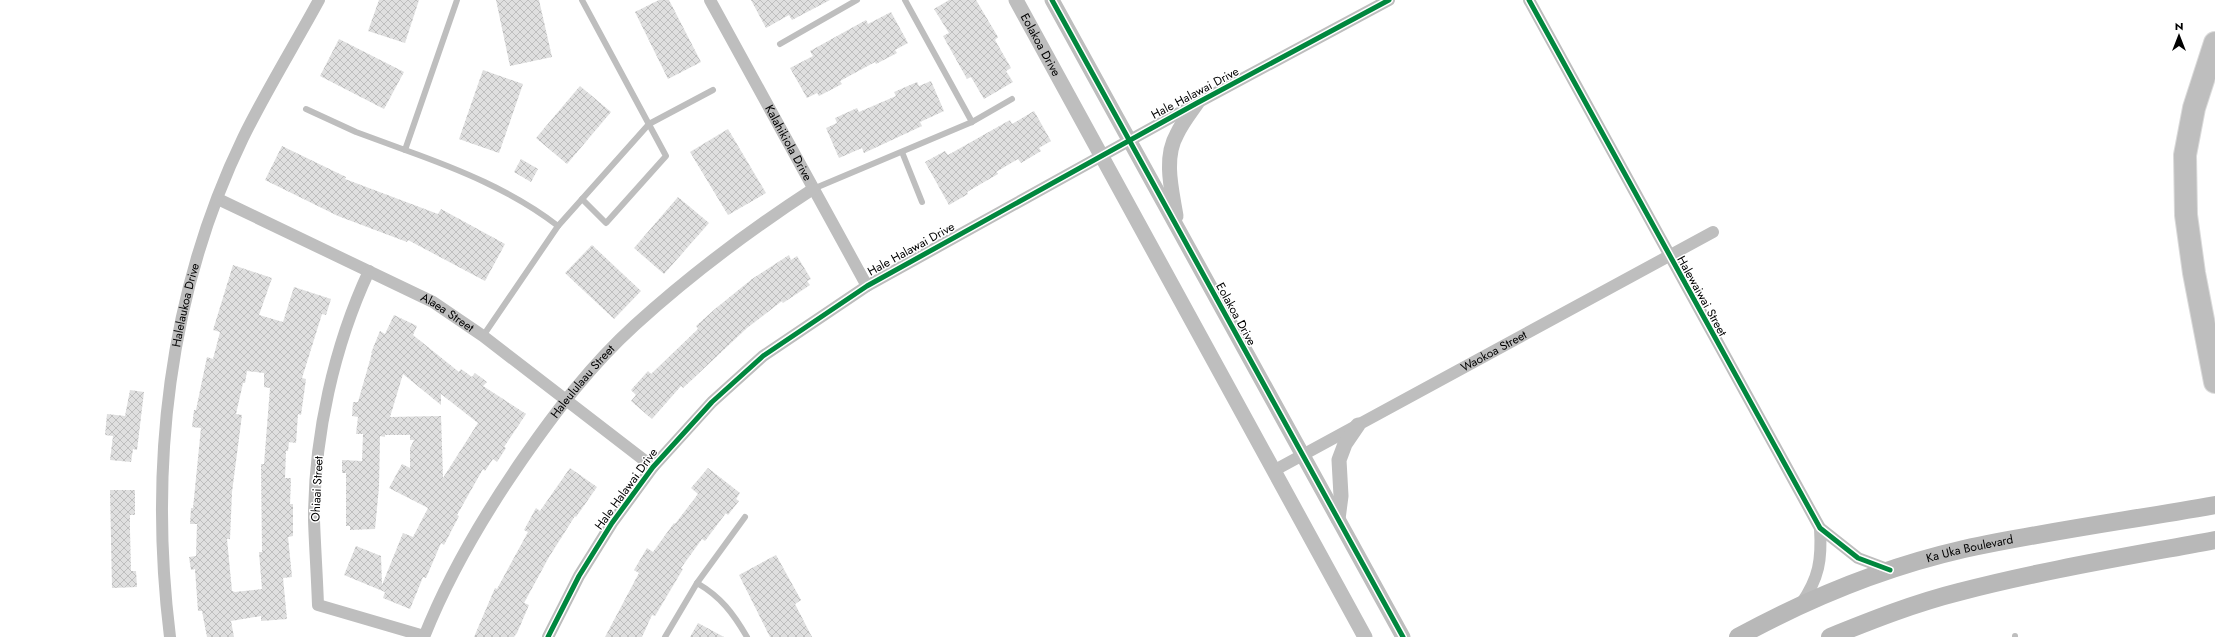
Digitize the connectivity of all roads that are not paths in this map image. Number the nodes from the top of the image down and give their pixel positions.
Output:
1 (319, 0) edge
2 (457, 0) edge
3 (582, 0) edge
4 (710, 0) edge
5 (858, 0) edge
6 (905, 0) edge
7 (1016, 0) edge
8 (1052, 0) edge
9 (1390, 0) edge
10 (1529, 0) edge
11 (2215, 43) edge
12 (780, 44) dead end
13 (713, 90) dead end
14 (1012, 100) dead end
15 (1197, 103) junction
16 (306, 109) dead end
17 (972, 122) junction
18 (649, 124) junction
19 (1129, 140) junction
20 (405, 150) junction
21 (902, 152) junction
22 (1101, 155) junction
23 (813, 189) junction
24 (218, 200) junction
25 (582, 200) junction
26 (922, 202) dead end
27 (558, 226) junction
28 (1178, 227) junction
29 (1713, 232) dead end
30 (1669, 256) junction
31 (369, 271) junction
32 (867, 286) junction
33 (483, 336) junction
34 (2215, 382) edge
35 (565, 400) junction
36 (1358, 425) junction
37 (1302, 456) junction
38 (652, 467) junction
39 (1275, 470) junction
40 (2215, 505) edge
41 (745, 517) dead end
42 (1338, 519) junction
43 (1820, 528) junction
44 (2215, 540) edge
45 (1890, 570) junction
46 (697, 583) junction
47 (1800, 605) junction
48 (170, 637) edge
49 (424, 637) edge
50 (548, 637) edge
51 (665, 637) edge
52 (747, 637) edge
53 (1365, 637) edge
54 (1403, 637) edge
55 (1738, 637) edge
56 (1830, 637) edge

1 - 24 street, Halelaukoa Drive
2 - 20 lane
3 - 18 lane
4 - 23 street, Kalahikiola Drive
5 - 12 lane
6 - 17 lane
7 - 22 street, Eolakoa Drive
8 - 19 street, Eolakoa Drive
9 - 15 street, Hale Halawai Drive
10 - 30 street, Halewaiwai Street
11 - 34 highway
13 - 18 lane
14 - 17 lane
15 - 19 street, Hale Halawai Drive
15 - 28 street
16 - 20 lane
17 - 21 lane
18 - 25 lane
18 - 25 lane
19 - 22 street, Hale Halawai Drive
19 - 28 street, Eolakoa Drive
20 - 27 lane
21 - 23 lane
21 - 26 lane
22 - 32 street, Hale Halawai Drive
22 - 39 street, Eolakoa Drive
23 - 32 street, Kalahikiola Drive
23 - 35 street, Haleululaau Street
24 - 31 street, Alaea Street
24 - 48 street, Halelaukoa Drive
25 - 27 lane
27 - 33 lane
28 - 37 street, Eolakoa Drive
29 - 30 street, Waokoa Street
30 - 36 street, Waokoa Street
30 - 43 street, Halewaiwai Street
31 - 33 street, Alaea Street
31 - 49 street, Ohiaai Street
32 - 38 street, Hale Halawai Drive
33 - 35 street, Alaea Street
35 - 38 street, Alaea Street
35 - 49 street, Haleululaau Street
36 - 37 street, Waokoa Street
36 - 42 street
37 - 39 street, Waokoa Street
37 - 42 street, Eolakoa Drive
38 - 50 street, Hale Halawai Drive
39 - 53 street, Eolakoa Drive
40 - 45 main road, Ka Uka Boulevard
41 - 46 lane
42 - 54 street, Eolakoa Drive
43 - 45 street, Halewaiwai Street
43 - 47 street, Halewaiwai Street
44 - 56 main road
45 - 47 main road, Ka Uka Boulevard
46 - 51 lane
46 - 52 lane
47 - 55 main road, Ka Uka Boulevard

